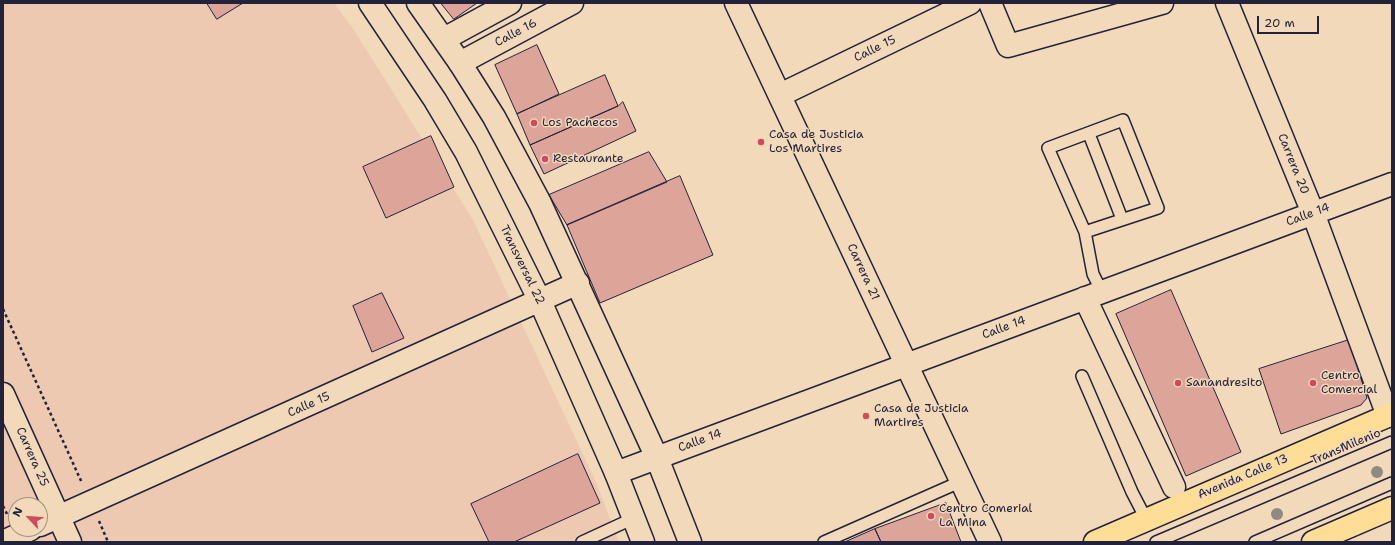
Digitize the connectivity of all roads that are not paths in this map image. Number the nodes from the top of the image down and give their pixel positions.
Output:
1 (370, 3) edge
2 (418, 3) edge
3 (510, 3) edge
4 (572, 3) edge
5 (736, 3) edge
6 (970, 3) edge
7 (990, 3) edge
8 (1162, 3) edge
9 (1227, 3) edge
10 (444, 39) junction
11 (460, 63) junction
12 (780, 96) junction
13 (1089, 134) junction
14 (1392, 184) edge
15 (1313, 213) junction
16 (1122, 219) junction
17 (1085, 232) junction
18 (578, 283) junction
19 (1094, 295) junction
20 (540, 301) junction
21 (907, 365) junction
22 (1082, 376) dead end
23 (3, 394) edge
24 (1390, 415) edge
25 (1392, 442) edge
26 (657, 458) junction
27 (616, 473) junction
28 (962, 481) junction
29 (1392, 483) edge
30 (1174, 487) dead end
31 (1392, 508) edge
32 (634, 518) junction
33 (1146, 519) junction
34 (49, 521) edge
35 (14, 537) edge
36 (3, 542) edge
37 (70, 542) edge
38 (582, 542) edge
39 (643, 542) edge
40 (690, 542) edge
41 (824, 542) edge
42 (990, 542) edge
43 (1095, 542) edge
44 (1156, 542) edge
45 (1255, 542) edge
46 (1313, 542) edge

1 - 20 street, Transversal 22
2 - 10 street
3 - 10 street
4 - 11 street, Calle 16
5 - 12 street, Carrera 21
6 - 12 street, Calle 15
7 - 8 street
9 - 15 street, Carrera 20
10 - 11 street
11 - 18 street
12 - 21 street, Carrera 21
13 - 16 lane
13 - 16 lane
13 - 17 lane
14 - 15 street, Calle 14
15 - 19 street, Calle 14
15 - 24 street, Carrera 20
16 - 17 lane
17 - 19 lane
18 - 20 street, Calle 15
18 - 26 street
19 - 21 street, Calle 14
19 - 30 street
20 - 27 street, Transversal 22
20 - 34 street, Calle 15
21 - 26 street, Calle 14
21 - 28 street, Carrera 21
22 - 33 lane
23 - 34 street, Carrera 25
24 - 33 main road, Avenida Calle 13
25 - 44 lane, TransMilenio
26 - 27 street, Calle 14
26 - 40 street
27 - 32 street, Transversal 22
28 - 41 lane
28 - 42 street, Carrera 21
29 - 45 lane
31 - 46 main road
32 - 38 lane
32 - 39 street, Transversal 22
33 - 43 main road, Avenida Calle 13
34 - 37 street, Carrera 25
35 - 36 street

